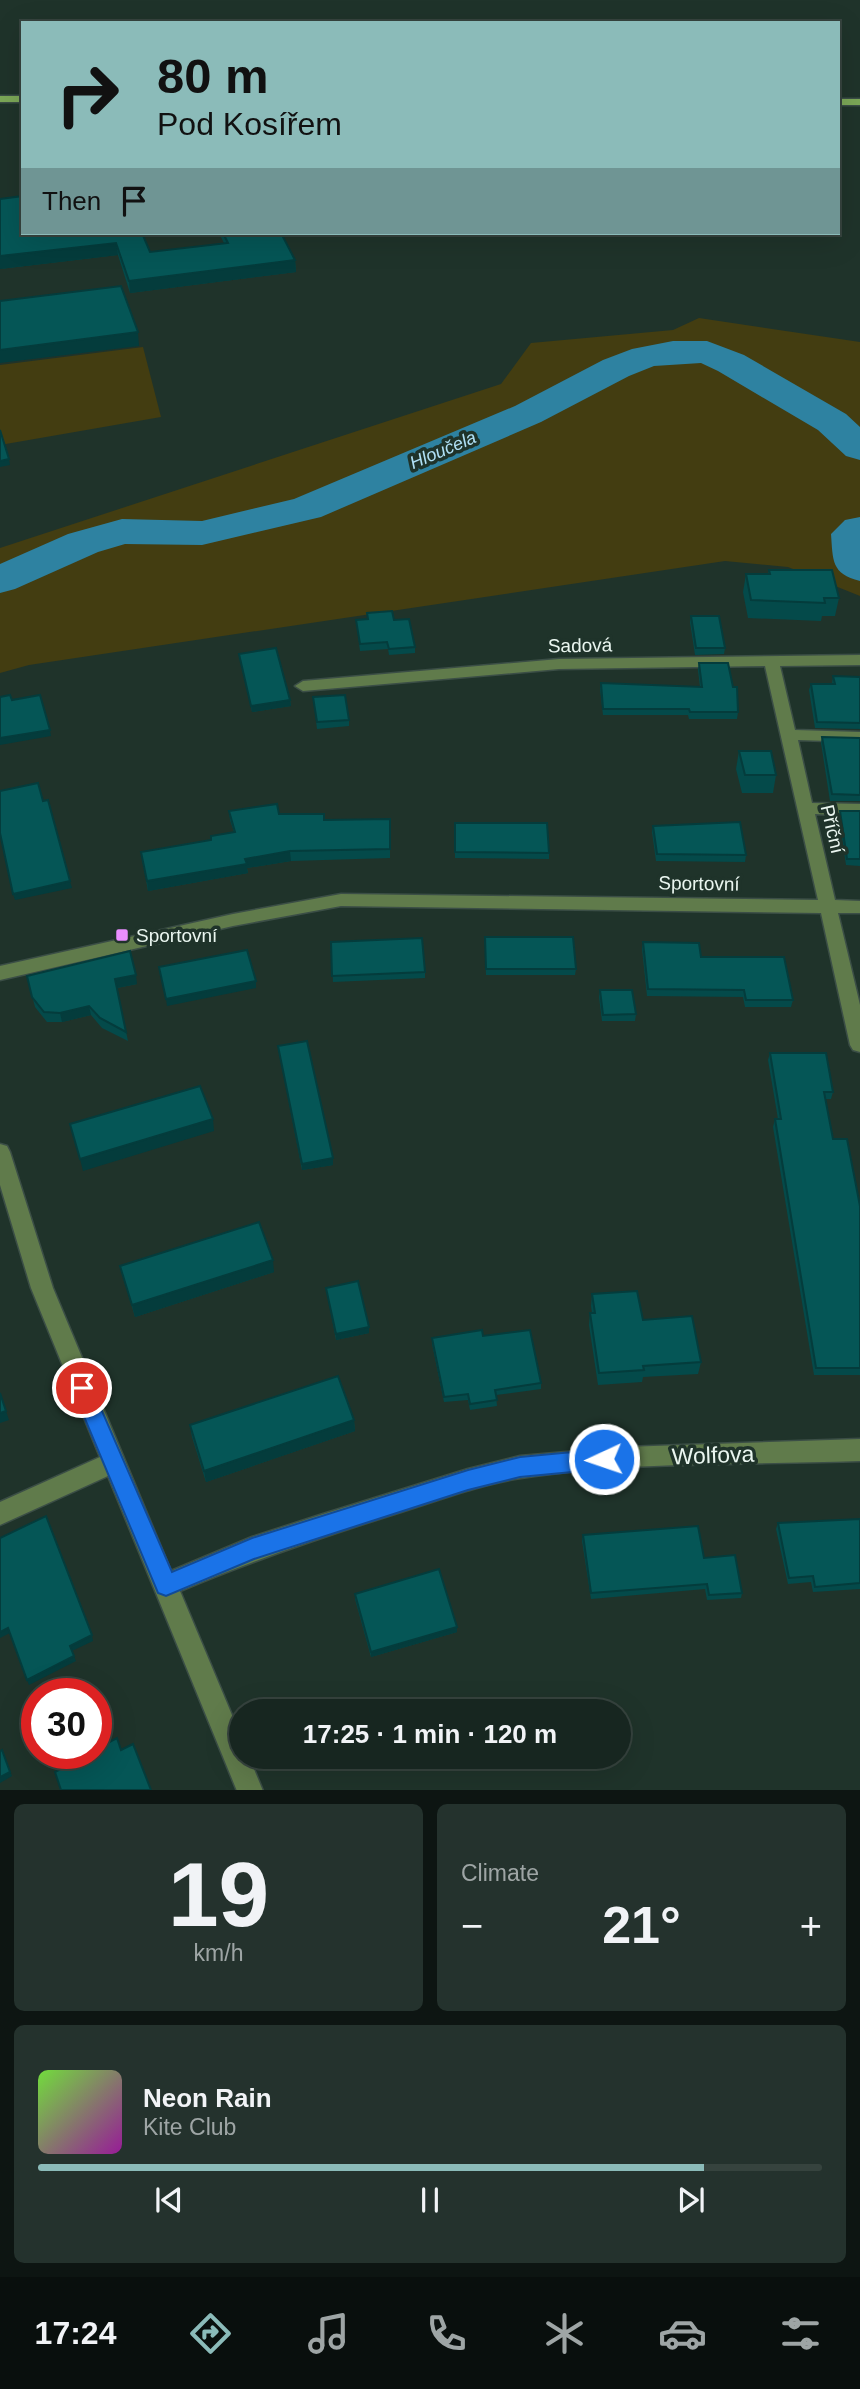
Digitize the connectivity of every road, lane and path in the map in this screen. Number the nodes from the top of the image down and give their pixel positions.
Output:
1 (0, 99) edge
2 (21, 99) edge
3 (840, 102) edge
4 (860, 102) edge
5 (860, 660) edge
6 (772, 663) junction
7 (303, 686) dead end
8 (789, 734) junction
9 (860, 737) edge
10 (806, 808) junction
11 (860, 810) edge
12 (830, 906) junction
13 (860, 907) edge
14 (0, 973) edge
15 (860, 1045) edge
16 (0, 1152) edge
17 (860, 1450) edge
18 (112, 1463) junction
19 (0, 1514) edge
20 (166, 1586) junction
21 (250, 1790) edge

1 - 2 main road
3 - 4 main road
5 - 6 street, Sadová
6 - 7 street, Sadová
6 - 8 street, Příční
8 - 9 street
8 - 10 street, Příční
10 - 11 street
10 - 12 street, Příční
12 - 13 street, Sportovní
12 - 14 street, Sportovní
12 - 15 street, Příční
16 - 18 street
17 - 20 street, Wolfova
18 - 19 street
18 - 20 street
20 - 21 street

